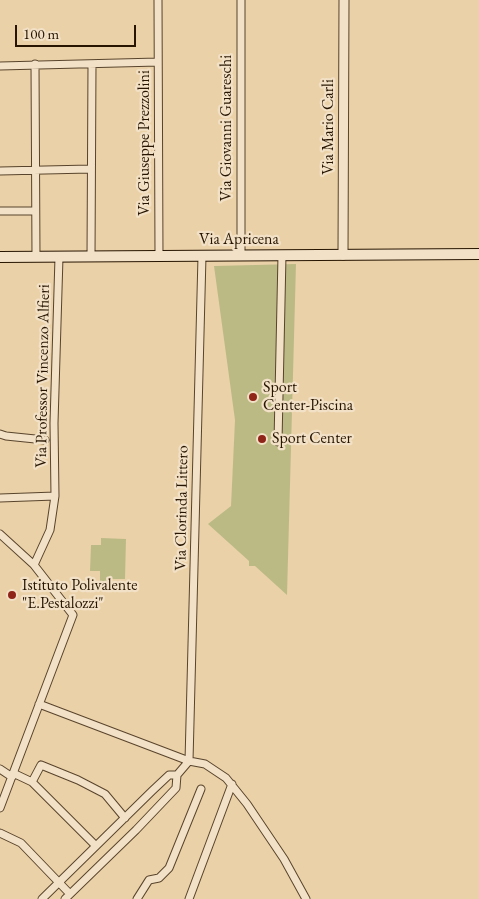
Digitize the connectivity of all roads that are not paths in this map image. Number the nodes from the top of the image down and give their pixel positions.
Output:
1 (158, 0) edge
2 (241, 0) edge
3 (344, 0) edge
4 (158, 62) junction
5 (35, 64) junction
6 (92, 64) junction
7 (0, 66) edge
8 (90, 169) junction
9 (36, 170) junction
10 (0, 171) edge
11 (0, 211) edge
12 (34, 211) junction
13 (479, 254) edge
14 (241, 255) junction
15 (282, 255) junction
16 (343, 255) junction
17 (159, 256) junction
18 (202, 256) junction
19 (0, 257) edge
20 (36, 257) junction
21 (59, 257) junction
22 (91, 257) junction
23 (0, 434) edge
24 (45, 440) dead end
25 (278, 442) dead end
26 (55, 496) junction
27 (0, 498) edge
28 (0, 534) edge
29 (34, 565) junction
30 (39, 704) junction
31 (189, 761) junction
32 (0, 769) edge
33 (12, 775) junction
34 (177, 776) junction
35 (32, 782) junction
36 (232, 784) junction
37 (201, 789) dead end
38 (0, 808) edge
39 (125, 818) junction
40 (0, 833) edge
41 (96, 846) junction
42 (59, 883) junction
43 (68, 897) edge
44 (42, 899) edge
45 (138, 899) edge
46 (189, 899) edge
47 (306, 899) edge

1 - 4 street, Via Giuseppe Prezzolini
2 - 14 street, Via Giovanni Guareschi
3 - 16 street, Via Mario Carli
4 - 6 street
4 - 17 street, Via Giuseppe Prezzolini
5 - 6 street
5 - 7 street
5 - 9 street
6 - 8 street
8 - 9 street
8 - 22 street
9 - 10 street
9 - 12 street
11 - 12 street
12 - 20 street
13 - 16 main road, Via Apricena
14 - 15 main road, Via Apricena
14 - 18 main road, Via Apricena
15 - 16 main road, Via Apricena
15 - 25 street
17 - 18 main road, Via Apricena
17 - 22 main road, Via Apricena
18 - 31 street, Via Clorinda Littero
19 - 20 main road, Via Apricena
20 - 21 main road, Via Apricena
21 - 22 main road, Via Apricena
21 - 26 street, Via Professor Vincenzo Alfieri
23 - 24 street
26 - 27 street
26 - 29 street, Via Professor Vincenzo Alfieri
28 - 29 street
29 - 30 street
30 - 31 street
30 - 33 street
31 - 34 street
31 - 36 street
32 - 33 street
33 - 35 street
33 - 38 street
34 - 39 street
34 - 43 street
35 - 39 street
35 - 41 street
36 - 46 street
36 - 47 street
37 - 45 street
39 - 41 street
40 - 42 street
41 - 42 street
42 - 43 street
42 - 44 street

